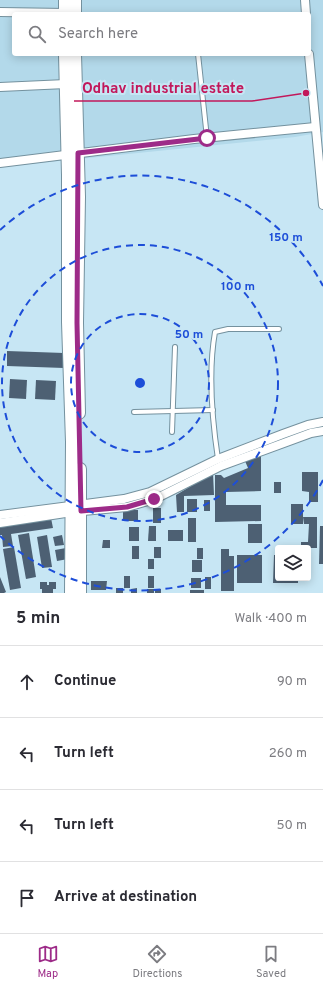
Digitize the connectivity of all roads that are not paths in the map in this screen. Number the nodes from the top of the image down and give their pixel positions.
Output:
1 (65, 0) edge
2 (75, 0) edge
3 (305, 0) edge
4 (0, 12) edge
5 (12, 12) edge
6 (68, 12) edge
7 (69, 12) edge
8 (306, 12) edge
9 (66, 56) edge
10 (75, 56) edge
11 (198, 56) edge
12 (309, 56) edge
13 (66, 84) junction
14 (0, 87) edge
15 (315, 127) junction
16 (207, 138) junction
17 (73, 154) junction
18 (0, 163) edge
19 (323, 205) edge
20 (279, 329) dead end
21 (175, 347) dead end
22 (213, 410) junction
23 (172, 411) junction
24 (134, 412) dead end
25 (323, 422) edge
26 (323, 431) edge
27 (172, 432) dead end
28 (220, 462) junction
29 (77, 508) junction
30 (0, 515) edge
31 (0, 523) edge
32 (71, 593) edge
33 (80, 593) edge

1 - 6 street
2 - 7 street
3 - 8 street
4 - 5 street
9 - 13 street
10 - 17 street
11 - 16 lane
12 - 15 street
13 - 14 street
13 - 17 street
15 - 16 street
15 - 19 street
16 - 17 street
17 - 18 street
17 - 29 street
20 - 22 lane
21 - 23 lane
22 - 23 lane
22 - 28 lane
23 - 24 lane
23 - 27 lane
25 - 28 street
26 - 28 street
28 - 29 street
29 - 30 street
29 - 31 street
29 - 32 street
29 - 33 street

